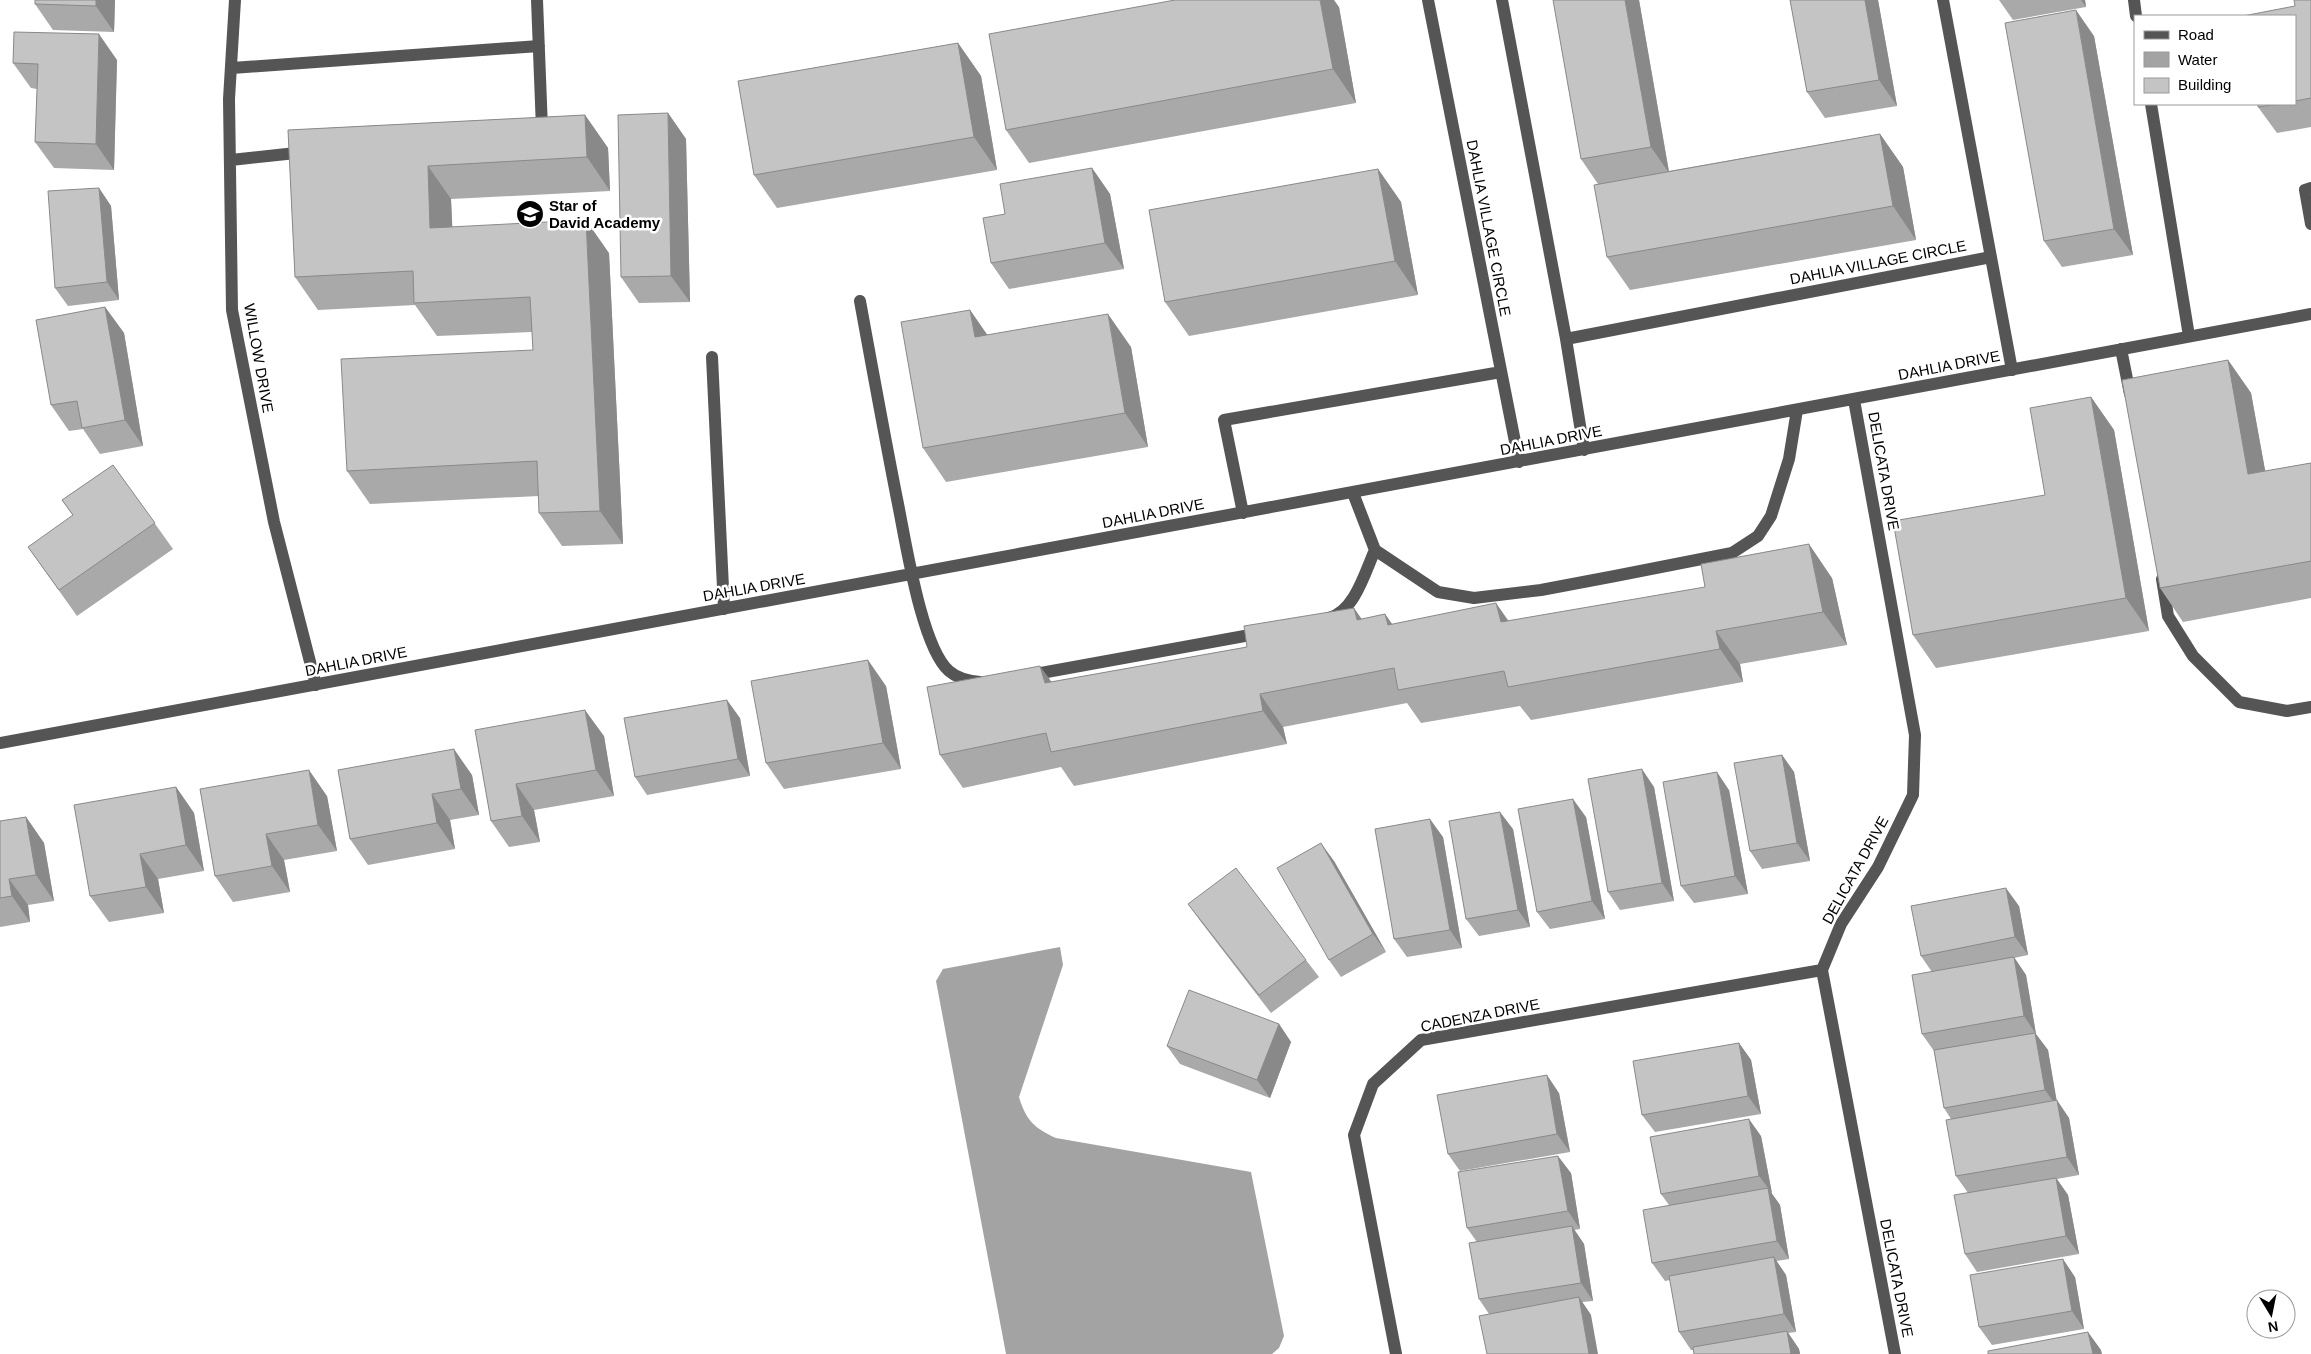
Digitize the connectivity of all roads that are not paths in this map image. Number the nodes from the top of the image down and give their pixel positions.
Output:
1 (235, 0) edge
2 (537, 0) edge
3 (1428, 0) edge
4 (1502, 0) edge
5 (1943, 0) edge
6 (2134, 0) edge
7 (2136, 15) edge
8 (539, 46) junction
9 (232, 68) junction
10 (2151, 105) edge
11 (523, 131) edge
12 (318, 151) edge
13 (231, 160) junction
14 (2311, 188) edge
15 (2311, 224) edge
16 (1991, 257) junction
17 (860, 301) dead end
18 (2311, 314) edge
19 (2189, 336) junction
20 (1566, 339) junction
21 (2121, 349) junction
22 (712, 357) dead end
23 (2012, 370) junction
24 (1501, 372) junction
25 (1854, 400) junction
26 (2132, 406) edge
27 (1797, 410) junction
28 (1584, 450) junction
29 (1519, 462) junction
30 (1353, 493) junction
31 (1243, 513) junction
32 (1375, 550) junction
33 (2160, 568) edge
34 (912, 574) junction
35 (724, 609) junction
36 (1318, 621) edge
37 (1270, 631) edge
38 (1018, 677) edge
39 (990, 682) edge
40 (316, 685) junction
41 (2311, 707) edge
42 (0, 743) edge
43 (1822, 970) junction
44 (1396, 1354) edge
45 (1895, 1354) edge

1 - 9 street, WILLOW DRIVE
2 - 8 street
3 - 24 street, DAHLIA VILLAGE CIRCLE
4 - 20 street
5 - 16 street, DAHLIA VILLAGE CIRCLE
6 - 7 street
8 - 9 street
8 - 11 street
9 - 13 street, WILLOW DRIVE
10 - 19 street
12 - 13 street
13 - 40 street, WILLOW DRIVE
14 - 15 street
16 - 20 street, DAHLIA VILLAGE CIRCLE
16 - 23 street, DAHLIA VILLAGE CIRCLE
17 - 34 street
18 - 19 street, DAHLIA DRIVE
19 - 21 street, DAHLIA DRIVE
20 - 28 street
21 - 23 street, DAHLIA DRIVE
21 - 26 street
22 - 35 street
23 - 25 street, DAHLIA DRIVE
24 - 29 street, DAHLIA VILLAGE CIRCLE
24 - 31 street
25 - 27 street, DAHLIA DRIVE
25 - 43 street, DELICATA DRIVE
27 - 28 street, DAHLIA DRIVE
27 - 32 street
28 - 29 street, DAHLIA DRIVE
29 - 30 street, DAHLIA DRIVE
30 - 31 street, DAHLIA DRIVE
30 - 32 street
31 - 34 street, DAHLIA DRIVE
32 - 36 street
33 - 41 street
34 - 35 street, DAHLIA DRIVE
34 - 39 street
35 - 40 street, DAHLIA DRIVE
37 - 38 street
40 - 42 street, DAHLIA DRIVE
43 - 44 street, CADENZA DRIVE
43 - 45 street, DELICATA DRIVE

